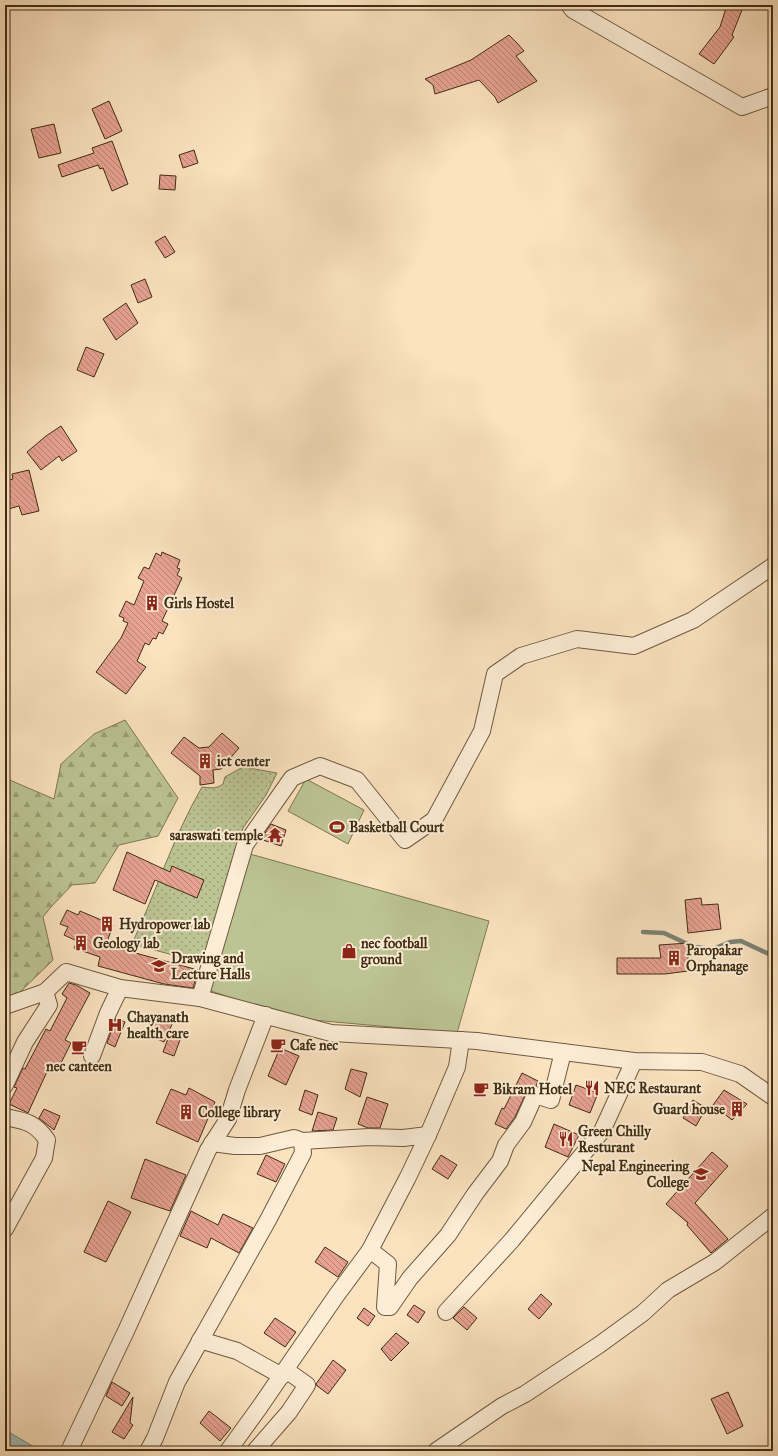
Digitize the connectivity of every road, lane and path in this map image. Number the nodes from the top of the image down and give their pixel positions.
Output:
1 (569, 5) edge
2 (773, 96) edge
3 (773, 566) edge
4 (120, 988) junction
5 (45, 992) junction
6 (200, 998) junction
7 (5, 1006) edge
8 (266, 1015) junction
9 (461, 1040) junction
10 (563, 1052) junction
11 (92, 1056) dead end
12 (634, 1061) junction
13 (5, 1085) edge
14 (773, 1097) edge
15 (5, 1117) edge
16 (428, 1135) junction
17 (302, 1140) junction
18 (212, 1143) junction
19 (773, 1216) edge
20 (5, 1229) edge
21 (370, 1250) junction
22 (446, 1312) dead end
23 (200, 1340) junction
24 (284, 1373) junction
25 (69, 1451) edge
26 (148, 1451) edge
27 (228, 1451) edge
28 (255, 1451) edge
29 (436, 1451) edge

1 - 2 street
3 - 6 street
4 - 5 street
4 - 6 street
4 - 11 street
5 - 7 street
5 - 13 street
6 - 8 street
8 - 9 street
8 - 18 street
9 - 10 street
9 - 16 street
10 - 12 street
10 - 21 street
12 - 14 street
12 - 22 street
15 - 20 street
16 - 17 street
16 - 21 street
17 - 18 street
17 - 23 street
18 - 25 street
19 - 29 street
21 - 24 street
23 - 24 street
23 - 26 street
24 - 27 street
24 - 28 street

